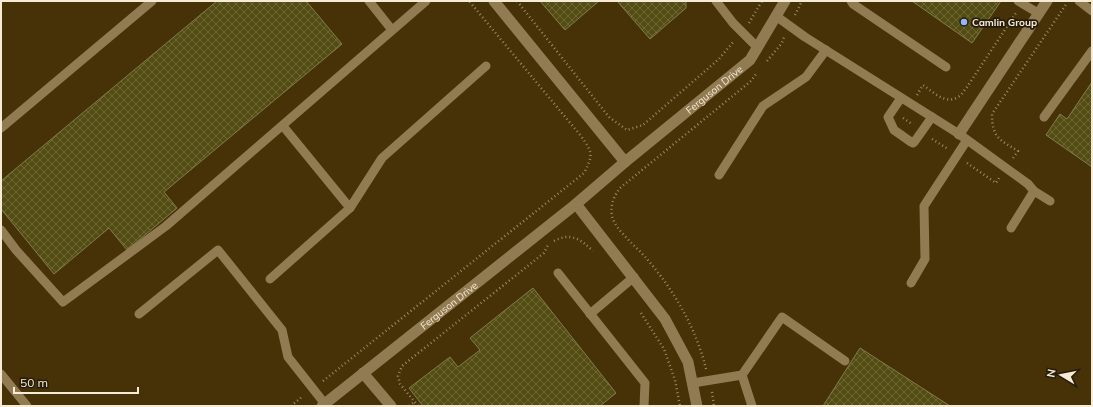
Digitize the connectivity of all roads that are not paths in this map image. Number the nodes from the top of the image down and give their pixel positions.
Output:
1 (152, 1) edge
2 (369, 1) edge
3 (494, 1) edge
4 (716, 1) edge
5 (785, 1) edge
6 (851, 1) edge
7 (1018, 1) edge
8 (1047, 1) edge
9 (1079, 1) edge
10 (422, 3) edge
11 (1092, 11) edge
12 (1038, 13) junction
13 (776, 16) junction
14 (392, 30) junction
15 (758, 48) junction
16 (826, 50) junction
17 (1092, 50) edge
18 (486, 66) dead end
19 (946, 67) dead end
20 (901, 98) junction
21 (932, 117) junction
22 (1044, 117) dead end
23 (283, 126) junction
24 (1, 128) edge
25 (963, 137) junction
26 (625, 162) junction
27 (719, 175) dead end
28 (1034, 191) junction
29 (1050, 201) dead end
30 (576, 204) junction
31 (350, 208) junction
32 (1011, 228) dead end
33 (1, 230) edge
34 (558, 273) dead end
35 (634, 277) junction
36 (270, 279) dead end
37 (911, 283) dead end
38 (139, 314) dead end
39 (590, 314) junction
40 (845, 361) dead end
41 (363, 373) junction
42 (1, 374) edge
43 (742, 375) junction
44 (693, 383) junction
45 (324, 405) edge
46 (27, 406) edge
47 (391, 406) edge
48 (644, 406) edge
49 (697, 406) edge
50 (752, 406) edge

1 - 24 lane
2 - 14 lane
3 - 26 street
4 - 15 lane
5 - 13 street, Ferguson Drive
6 - 19 lane
7 - 12 lane
8 - 12 street
9 - 11 lane
10 - 14 lane
12 - 25 street
13 - 15 street, Ferguson Drive
13 - 16 lane
14 - 23 lane
15 - 26 street, Ferguson Drive
16 - 20 lane
16 - 27 lane
17 - 22 lane
18 - 31 lane
20 - 21 lane
20 - 21 lane
21 - 25 lane
23 - 31 lane
23 - 33 lane
25 - 28 lane
25 - 37 lane
26 - 30 street, Ferguson Drive
28 - 29 lane
28 - 32 lane
30 - 35 street
30 - 41 street, Ferguson Drive
31 - 36 lane
34 - 39 lane
35 - 39 lane
35 - 44 street
38 - 45 lane
39 - 48 lane
40 - 43 lane
41 - 45 street, Ferguson Drive
41 - 47 street
42 - 46 lane
43 - 44 lane
43 - 50 lane
44 - 49 street

